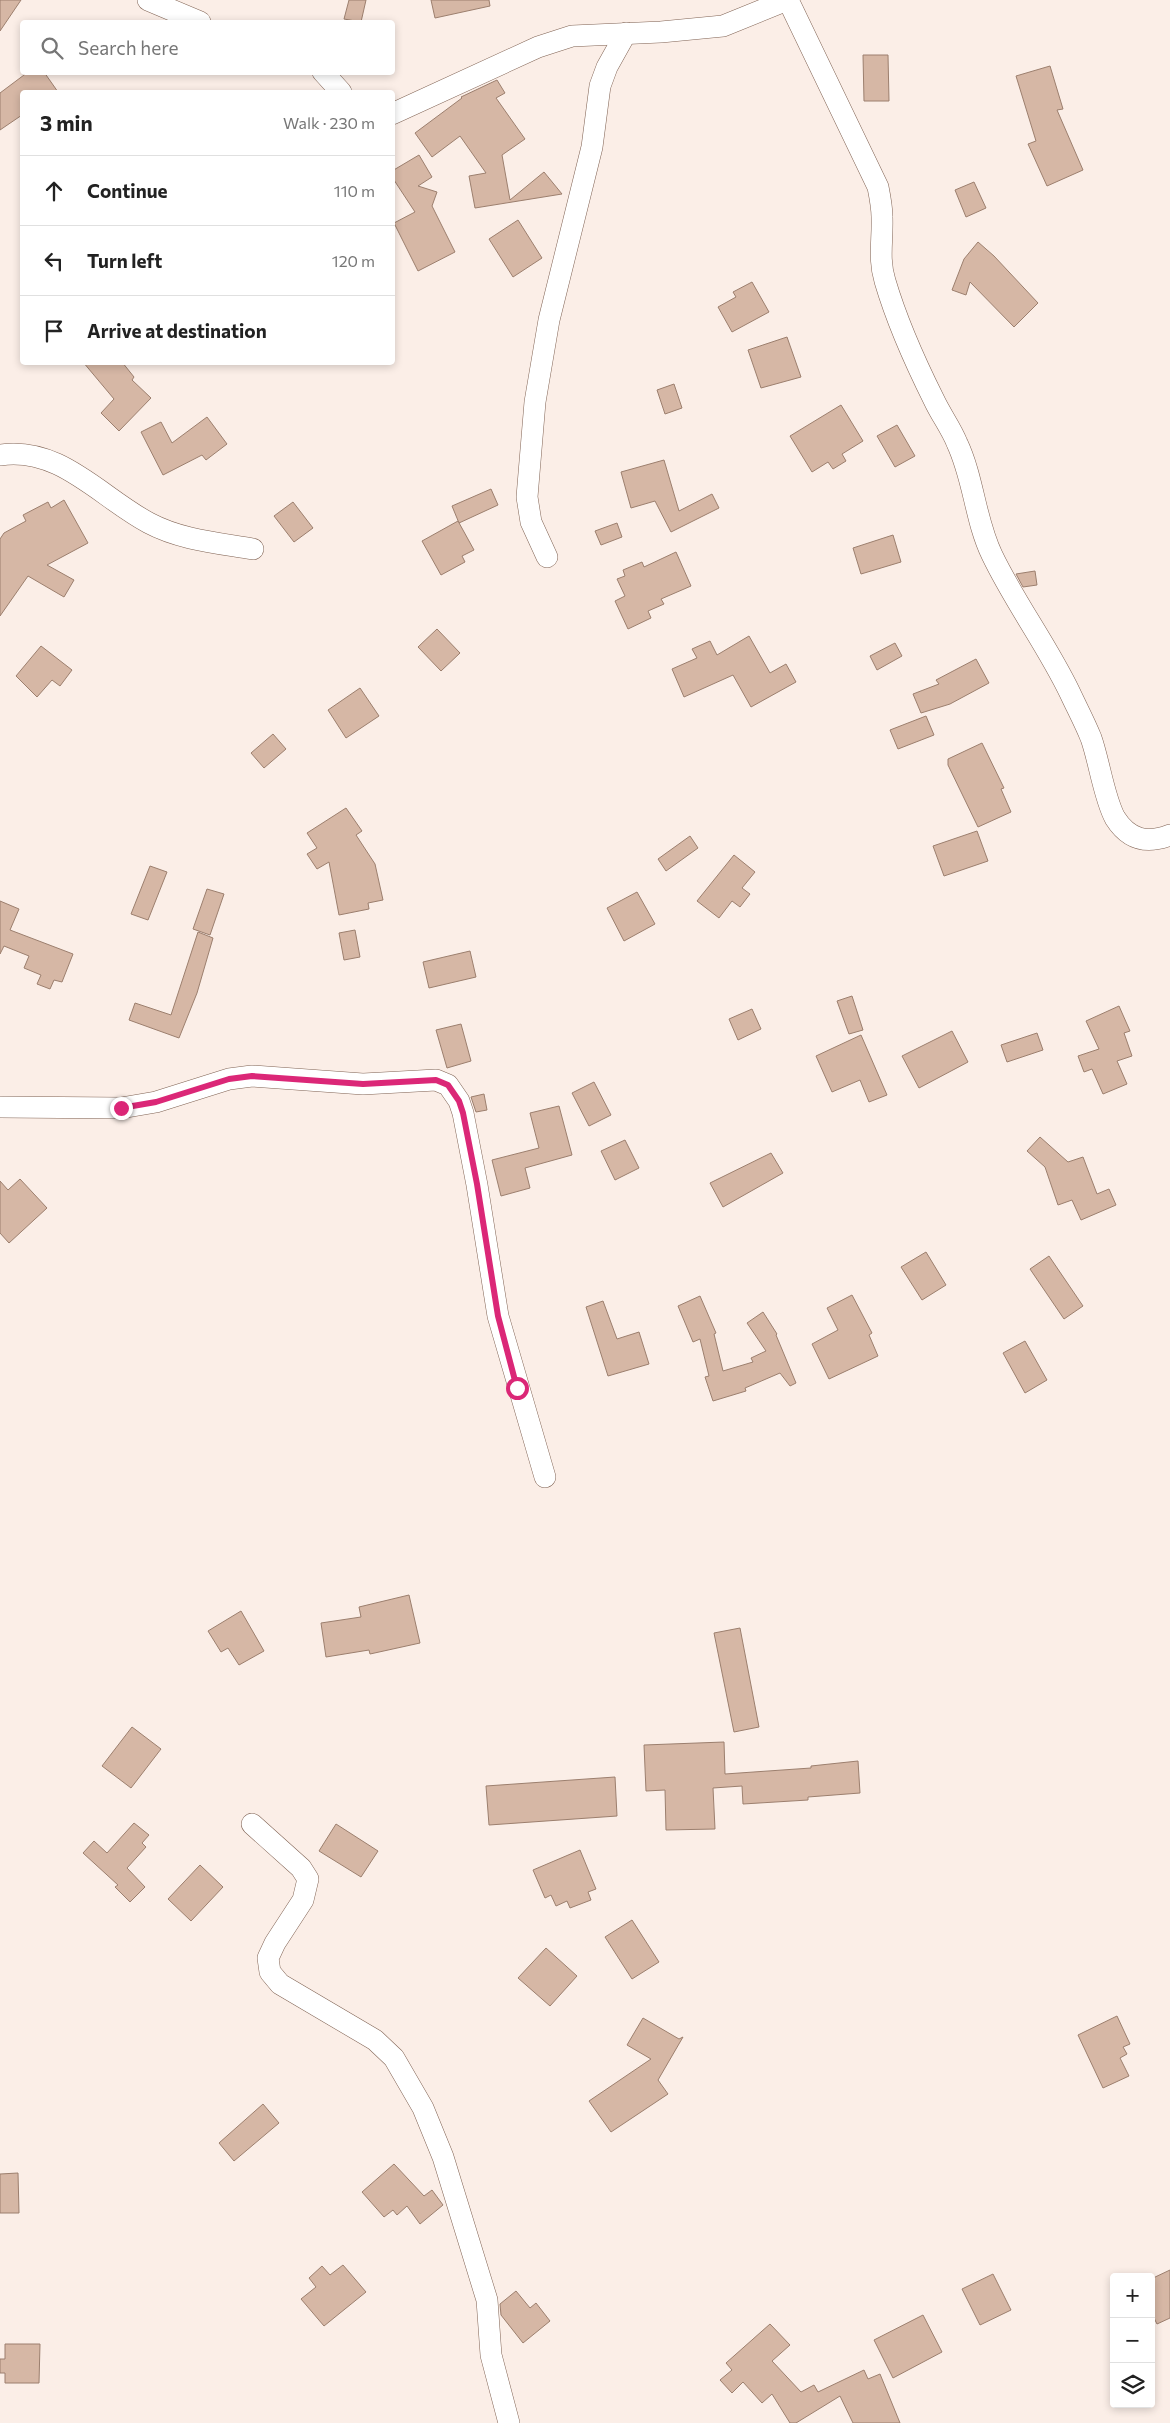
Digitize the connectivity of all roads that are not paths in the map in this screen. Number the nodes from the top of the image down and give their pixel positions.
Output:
1 (148, 0) edge
2 (787, 0) edge
3 (195, 20) edge
4 (626, 33) junction
5 (326, 75) edge
6 (339, 90) edge
7 (395, 113) edge
8 (0, 455) edge
9 (253, 549) dead end
10 (547, 557) dead end
11 (1170, 835) edge
12 (0, 1108) edge
13 (545, 1477) dead end
14 (252, 1824) dead end
15 (509, 2423) edge

1 - 3 street
2 - 4 street
2 - 11 street
4 - 7 street
4 - 10 street
5 - 6 street
8 - 9 street
12 - 13 street
14 - 15 street

